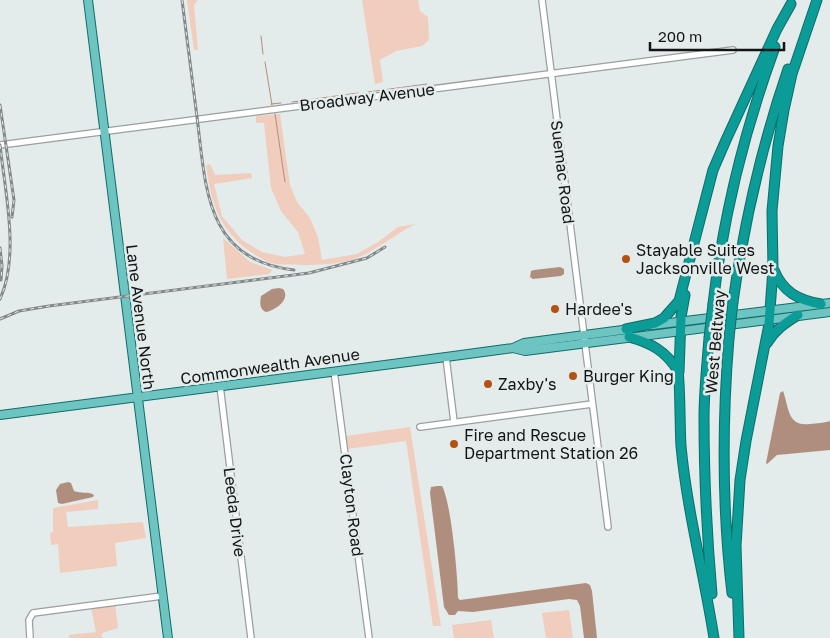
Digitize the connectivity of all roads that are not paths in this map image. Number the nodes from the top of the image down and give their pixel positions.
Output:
1 (88, 0) edge
2 (542, 0) edge
3 (816, 0) edge
4 (792, 2) edge
5 (733, 50) dead end
6 (551, 74) junction
7 (104, 131) junction
8 (0, 145) edge
9 (697, 231) junction
10 (773, 269) junction
11 (826, 303) edge
12 (830, 312) edge
13 (769, 315) junction
14 (798, 316) junction
15 (682, 326) junction
16 (628, 333) junction
17 (584, 339) junction
18 (765, 348) junction
19 (446, 357) junction
20 (334, 371) junction
21 (679, 372) junction
22 (220, 386) junction
23 (137, 397) junction
24 (592, 404) junction
25 (0, 414) edge
26 (454, 422) junction
27 (420, 427) dead end
28 (608, 527) dead end
29 (162, 596) junction
30 (30, 638) edge
31 (168, 638) edge
32 (251, 638) edge
33 (369, 638) edge
34 (716, 638) edge
35 (738, 638) edge

1 - 7 main road, Lane Avenue North
2 - 6 street, Suemac Road
3 - 10 highway
3 - 35 highway, West Beltway, bridge
4 - 9 highway
4 - 34 highway, West Beltway, bridge
5 - 6 street, Broadway Avenue
6 - 7 street, Broadway Avenue
6 - 17 street, Suemac Road
7 - 8 street, Broadway Avenue
7 - 23 main road, Lane Avenue North
9 - 15 highway
9 - 16 highway
10 - 11 highway
10 - 13 highway
11 - 13 main road, Commonwealth Avenue
12 - 14 main road, Commonwealth Avenue
13 - 14 main road, Commonwealth Avenue
13 - 15 main road, Commonwealth Avenue
13 - 18 highway
14 - 18 highway
15 - 16 main road, Commonwealth Avenue
15 - 21 highway
16 - 17 main road, Commonwealth Avenue
16 - 21 highway
17 - 19 main road, Commonwealth Avenue
17 - 24 street, Suemac Road
18 - 35 highway
19 - 20 main road, Commonwealth Avenue
19 - 26 street
20 - 22 main road, Commonwealth Avenue
20 - 33 street, Clayton Road
21 - 34 highway
22 - 23 main road, Commonwealth Avenue
22 - 32 street, Leeda Drive
23 - 25 main road, Commonwealth Avenue
23 - 29 main road, Lane Avenue North
24 - 26 street
24 - 28 street, Suemac Road
26 - 27 street
29 - 30 street
29 - 31 main road, Lane Avenue North

